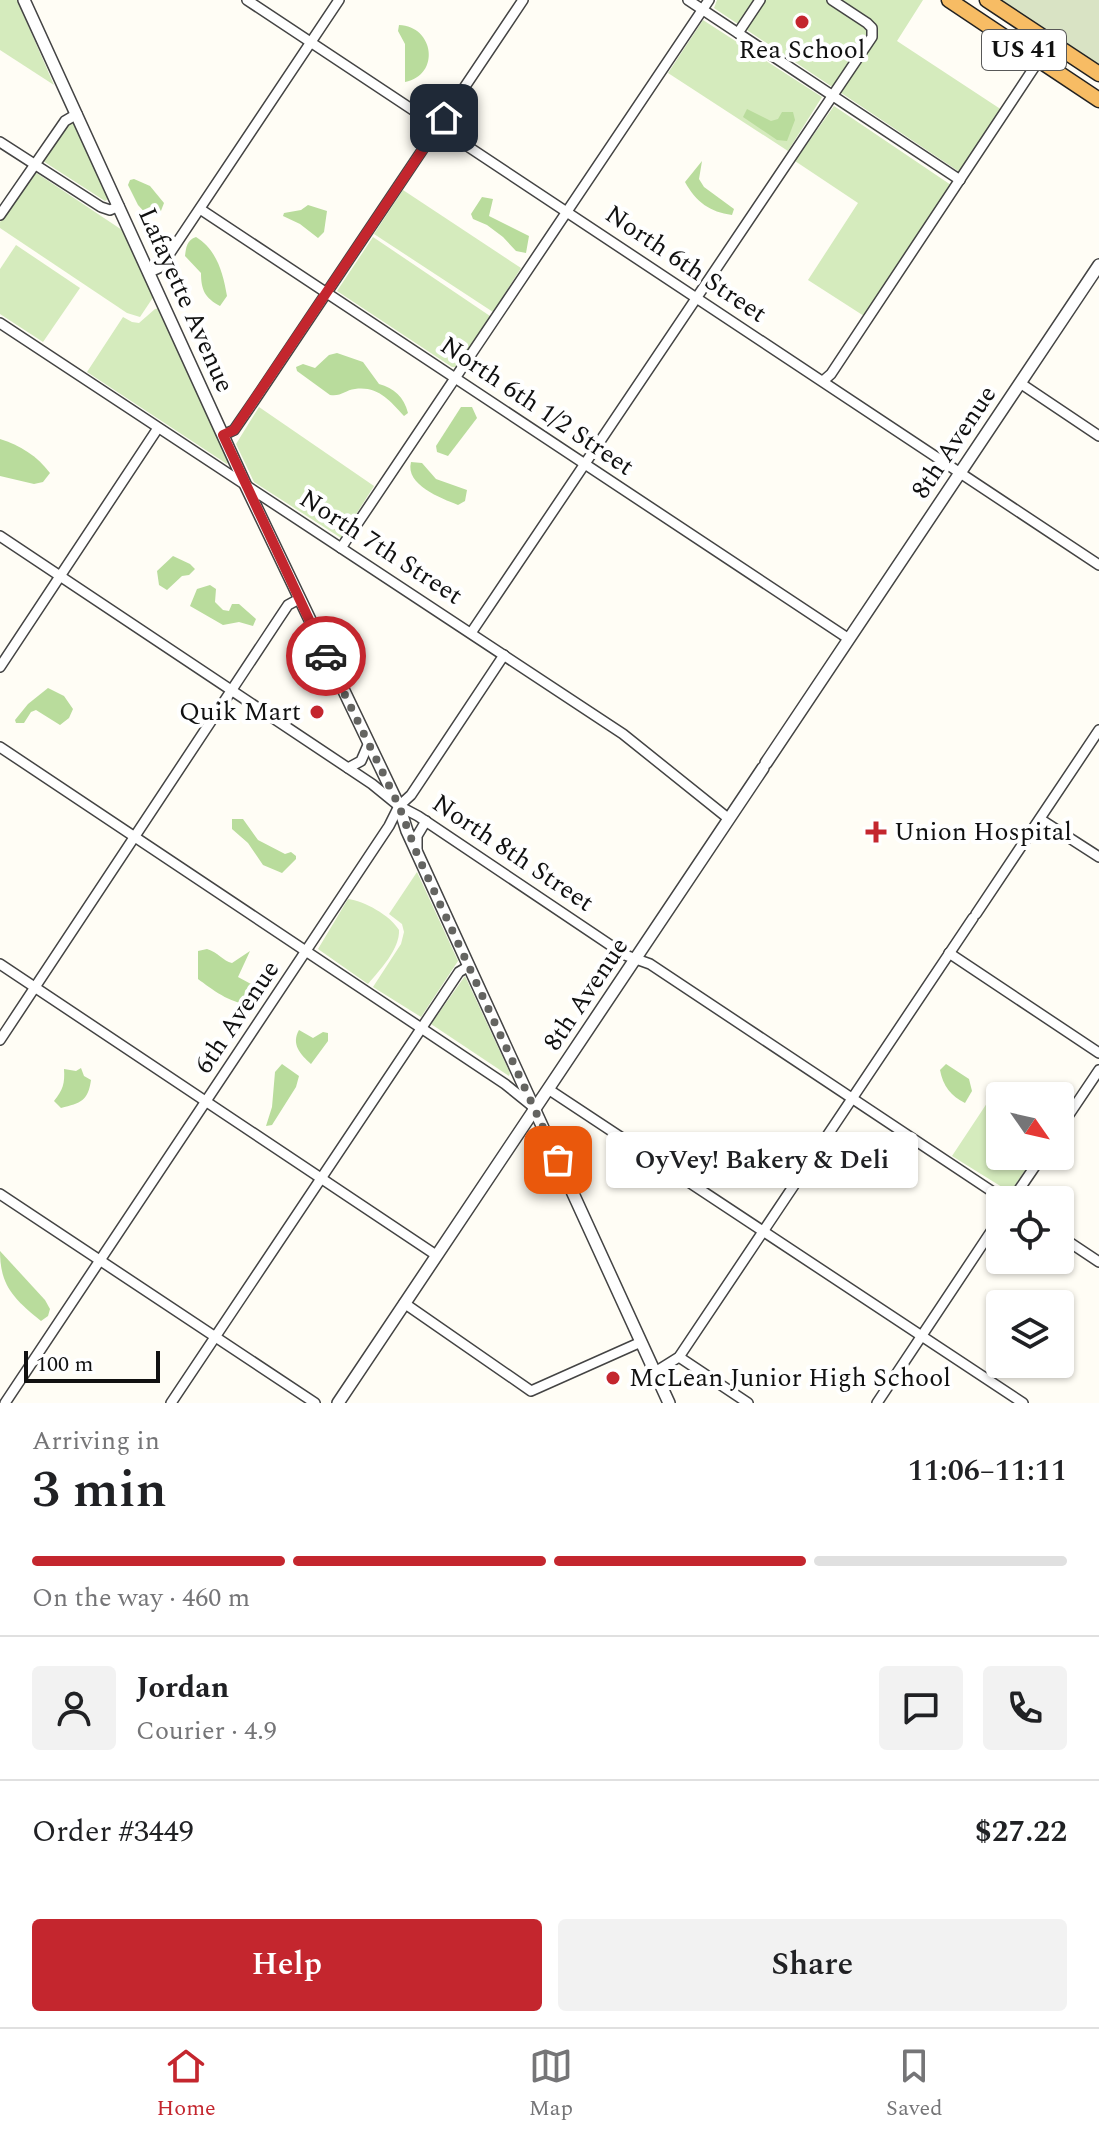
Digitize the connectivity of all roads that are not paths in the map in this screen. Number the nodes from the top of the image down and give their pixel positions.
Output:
1 (24, 0) edge
2 (247, 0) edge
3 (339, 0) edge
4 (523, 0) edge
5 (688, 0) edge
6 (709, 0) edge
7 (760, 0) edge
8 (832, 0) edge
9 (949, 0) edge
10 (987, 0) edge
11 (702, 10) junction
12 (738, 33) junction
13 (311, 42) junction
14 (1051, 42) junction
15 (1040, 60) junction
16 (1099, 74) edge
17 (832, 95) junction
18 (1099, 100) edge
19 (77, 114) junction
20 (438, 126) junction
21 (0, 142) edge
22 (34, 164) junction
23 (960, 180) junction
24 (119, 206) junction
25 (200, 209) junction
26 (567, 211) junction
27 (0, 215) edge
28 (1099, 265) edge
29 (150, 272) junction
30 (327, 292) junction
31 (696, 297) junction
32 (0, 323) edge
33 (455, 378) junction
34 (823, 381) junction
35 (1020, 383) junction
36 (158, 428) junction
37 (223, 435) junction
38 (1099, 436) edge
39 (585, 464) junction
40 (960, 473) junction
41 (246, 486) junction
42 (0, 536) edge
43 (341, 548) junction
44 (1099, 565) edge
45 (60, 576) junction
46 (299, 599) junction
47 (471, 633) junction
48 (849, 639) junction
49 (504, 655) junction
50 (0, 667) edge
51 (231, 690) junction
52 (1099, 730) edge
53 (368, 745) junction
54 (0, 747) edge
55 (348, 768) junction
56 (399, 806) junction
57 (729, 819) junction
58 (1040, 819) junction
59 (426, 821) junction
60 (135, 837) junction
61 (417, 854) junction
62 (1099, 857) edge
63 (307, 951) junction
64 (949, 953) junction
65 (636, 958) junction
66 (0, 964) edge
67 (469, 966) junction
68 (35, 987) junction
69 (422, 1028) junction
70 (0, 1040) edge
71 (1099, 1053) edge
72 (1099, 1070) edge
73 (548, 1089) junction
74 (852, 1099) junction
75 (207, 1101) junction
76 (1074, 1107) edge
77 (535, 1108) junction
78 (321, 1178) junction
79 (986, 1187) edge
80 (0, 1194) edge
81 (763, 1231) junction
82 (986, 1239) edge
83 (1074, 1245) edge
84 (436, 1255) junction
85 (100, 1261) junction
86 (1099, 1262) edge
87 (404, 1303) junction
88 (922, 1336) junction
89 (215, 1337) junction
90 (641, 1342) junction
91 (679, 1357) junction
92 (655, 1372) junction
93 (5, 1403) edge
94 (171, 1403) edge
95 (315, 1403) edge
96 (338, 1403) edge
97 (669, 1403) edge
98 (748, 1403) edge
99 (877, 1403) edge
100 (1023, 1403) edge

1 - 19 street, Lafayette Avenue
2 - 13 street, North 6th Street
3 - 13 street
4 - 20 street
5 - 11 street
6 - 11 street
7 - 12 street
8 - 17 street
9 - 15 highway, US 41
10 - 14 highway, US 41
11 - 12 street
11 - 26 street
12 - 17 street
13 - 20 street, North 6th Street
13 - 25 street
14 - 15 street
14 - 16 highway, US 41
15 - 18 highway, US 41
15 - 23 street
17 - 23 street
17 - 31 street
19 - 22 street
19 - 24 street, Lafayette Avenue
20 - 26 street, North 6th Street
20 - 30 street
21 - 22 street
22 - 24 street
22 - 27 street
23 - 34 street
24 - 29 street, Lafayette Avenue
25 - 29 street
25 - 30 street, North 6th 1/2 Street
26 - 31 street, North 6th Street
26 - 33 street
28 - 35 street, 8th Avenue
29 - 37 street, Lafayette Avenue
30 - 33 street, North 6th 1/2 Street
30 - 37 street
31 - 34 street, North 6th Street
31 - 39 street
32 - 36 street, North 7th Street
33 - 39 street, North 6th 1/2 Street
33 - 43 street
34 - 40 street, North 6th Street
35 - 38 street
35 - 40 street, 8th Avenue
36 - 41 street, North 7th Street
36 - 45 street
37 - 41 street, Lafayette Avenue
39 - 47 street
39 - 48 street, North 6th 1/2 Street
40 - 44 street, North 6th Street
40 - 48 street, 8th Avenue
41 - 43 street, North 7th Street
41 - 46 street, Lafayette Avenue
42 - 45 street, North 8th Street
43 - 47 street, North 7th Street
45 - 50 street
45 - 51 street, North 8th Street
46 - 51 street
46 - 53 street, Lafayette Avenue
47 - 49 street, North 7th Street
48 - 57 street, 8th Avenue
49 - 56 street, 6th Avenue
49 - 57 street, North 7th Street
51 - 55 street, North 8th Street
51 - 60 street
52 - 58 street
53 - 55 street
53 - 56 street, Lafayette Avenue
54 - 60 street
55 - 56 street, North 8th Street
56 - 59 street, North 8th Street
56 - 61 street, Lafayette Avenue
56 - 63 street, 6th Avenue
57 - 65 street, 8th Avenue
58 - 62 street
58 - 64 street
59 - 61 street
59 - 65 street, North 8th Street
60 - 63 street
60 - 68 street
61 - 67 street, Lafayette Avenue
63 - 69 street
63 - 75 street, 6th Avenue
64 - 71 street
64 - 74 street
65 - 73 street, 8th Avenue
65 - 74 street, North 8th Street
66 - 68 street
67 - 69 street
67 - 77 street, Lafayette Avenue
68 - 70 street
68 - 75 street
69 - 77 street
69 - 78 street
72 - 76 street
73 - 77 street, 8th Avenue
73 - 81 street
74 - 79 street, North 8th Street
74 - 81 street
75 - 78 street
75 - 85 street, 6th Avenue
77 - 84 street, 8th Avenue
77 - 90 street, Lafayette Avenue
78 - 84 street
78 - 89 street
80 - 85 street
81 - 88 street
81 - 91 street
82 - 88 street
83 - 86 street
84 - 87 street, 8th Avenue
85 - 89 street
85 - 93 street, 6th Avenue
87 - 90 street
87 - 96 street, 8th Avenue
88 - 99 street
88 - 100 street
89 - 94 street
89 - 95 street
90 - 92 street, Lafayette Avenue
91 - 92 street
91 - 98 street
92 - 97 street, Lafayette Avenue

